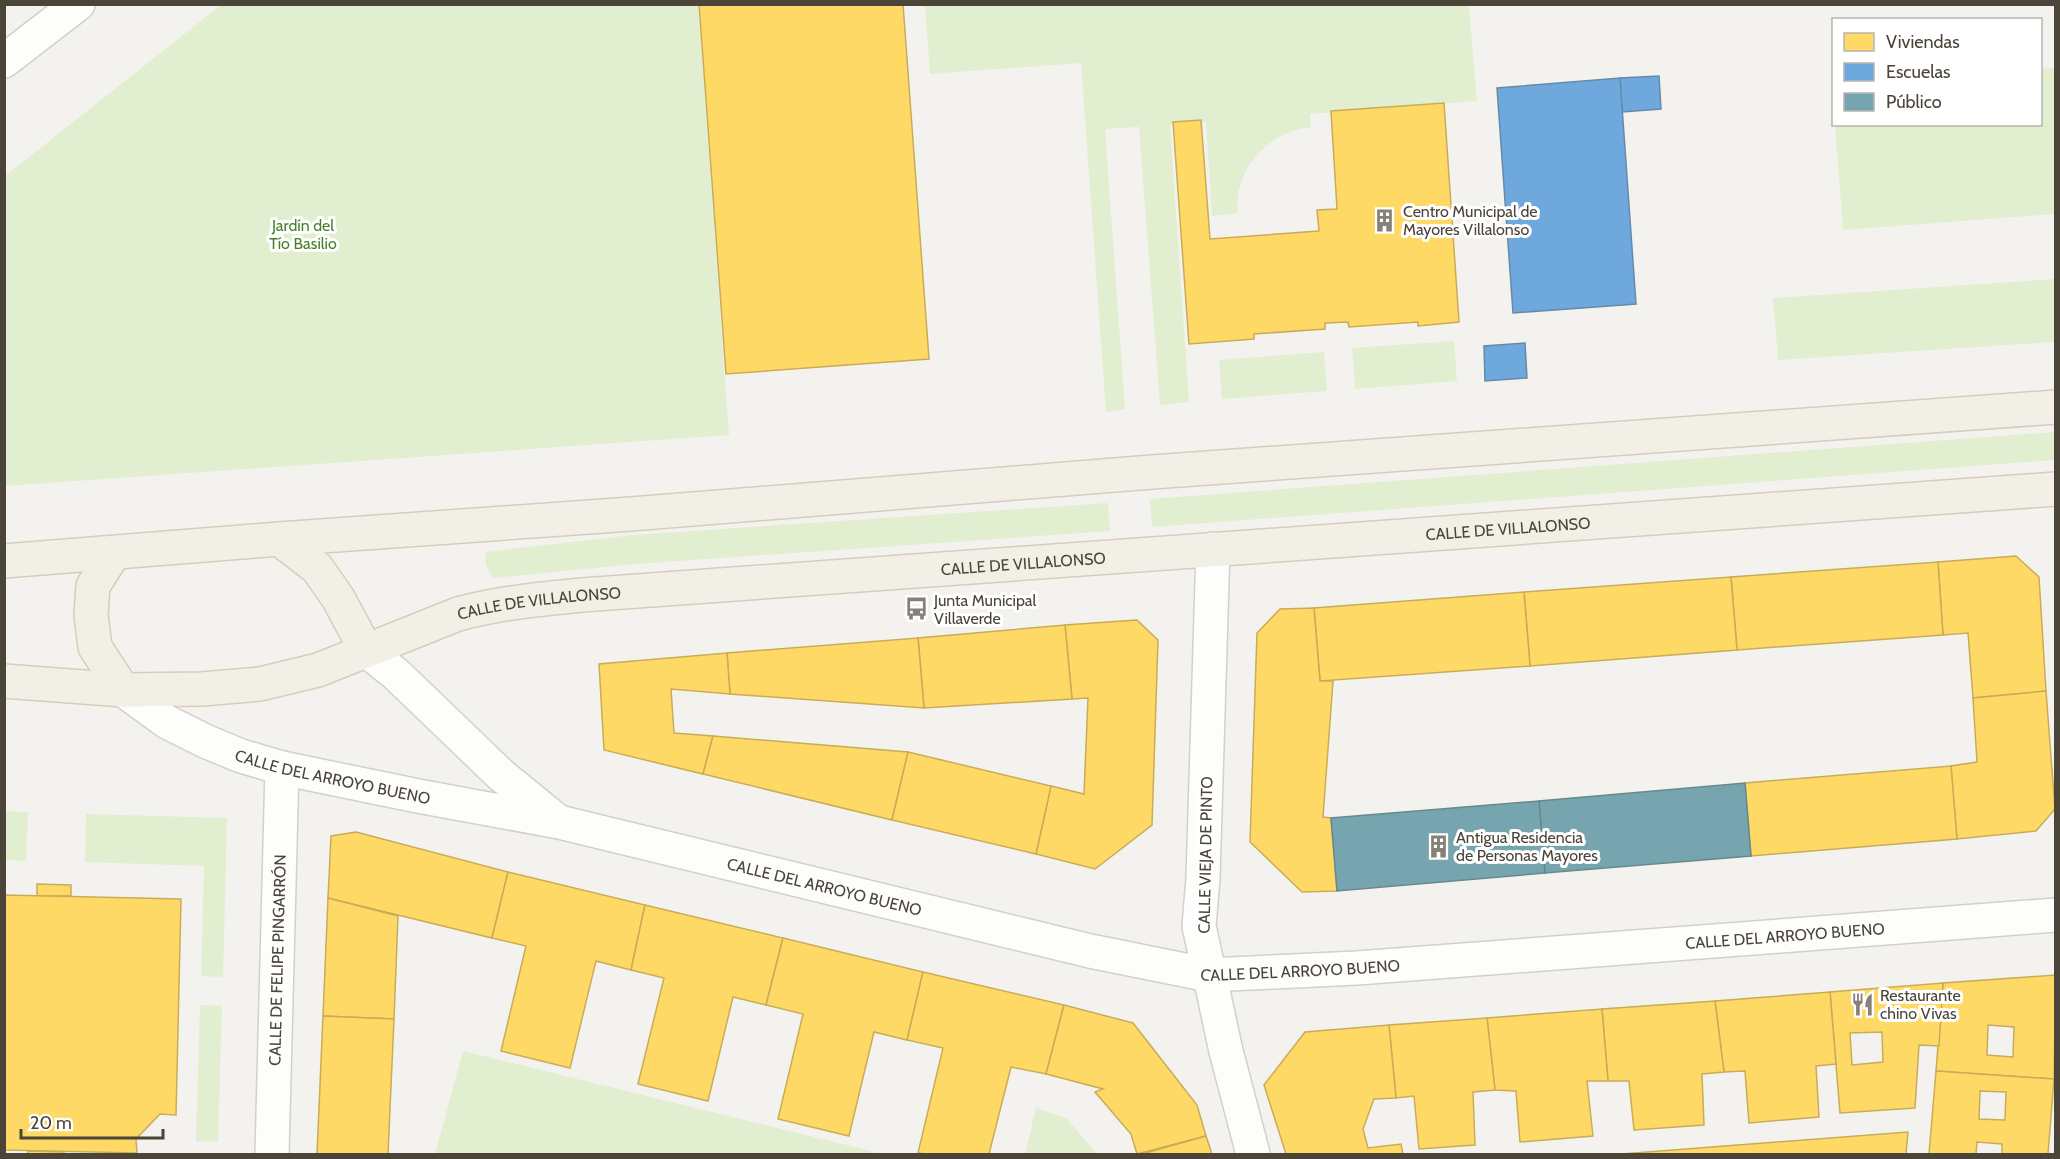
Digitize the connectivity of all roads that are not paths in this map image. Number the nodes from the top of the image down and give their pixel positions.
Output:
1 (78, 4) edge
2 (4, 61) edge
3 (2055, 407) edge
4 (2055, 489) edge
5 (279, 539) junction
6 (1213, 549) junction
7 (114, 553) junction
8 (4, 561) edge
9 (366, 651) junction
10 (4, 681) edge
11 (123, 690) junction
12 (282, 768) junction
13 (559, 822) junction
14 (2055, 915) edge
15 (1209, 975) junction
16 (272, 1155) edge
17 (1253, 1155) edge

1 - 2 street
3 - 5 main road
4 - 6 main road, CALLE DE VILLALONSO
5 - 7 main road
5 - 9 main road
6 - 9 main road, CALLE DE VILLALONSO
6 - 15 street, CALLE VIEJA DE PINTO
7 - 8 main road
7 - 11 main road
9 - 11 main road, CALLE DE VILLALONSO
9 - 13 street, CALLE DEL ARROYO BUENO
10 - 11 main road, CALLE DE VILLALONSO
11 - 12 street, CALLE DEL ARROYO BUENO
12 - 13 street, CALLE DEL ARROYO BUENO
12 - 16 street, CALLE DE FELIPE PINGARRÓN
13 - 15 street, CALLE DEL ARROYO BUENO
14 - 15 street, CALLE DEL ARROYO BUENO
15 - 17 street, CALLE VIEJA DE PINTO

